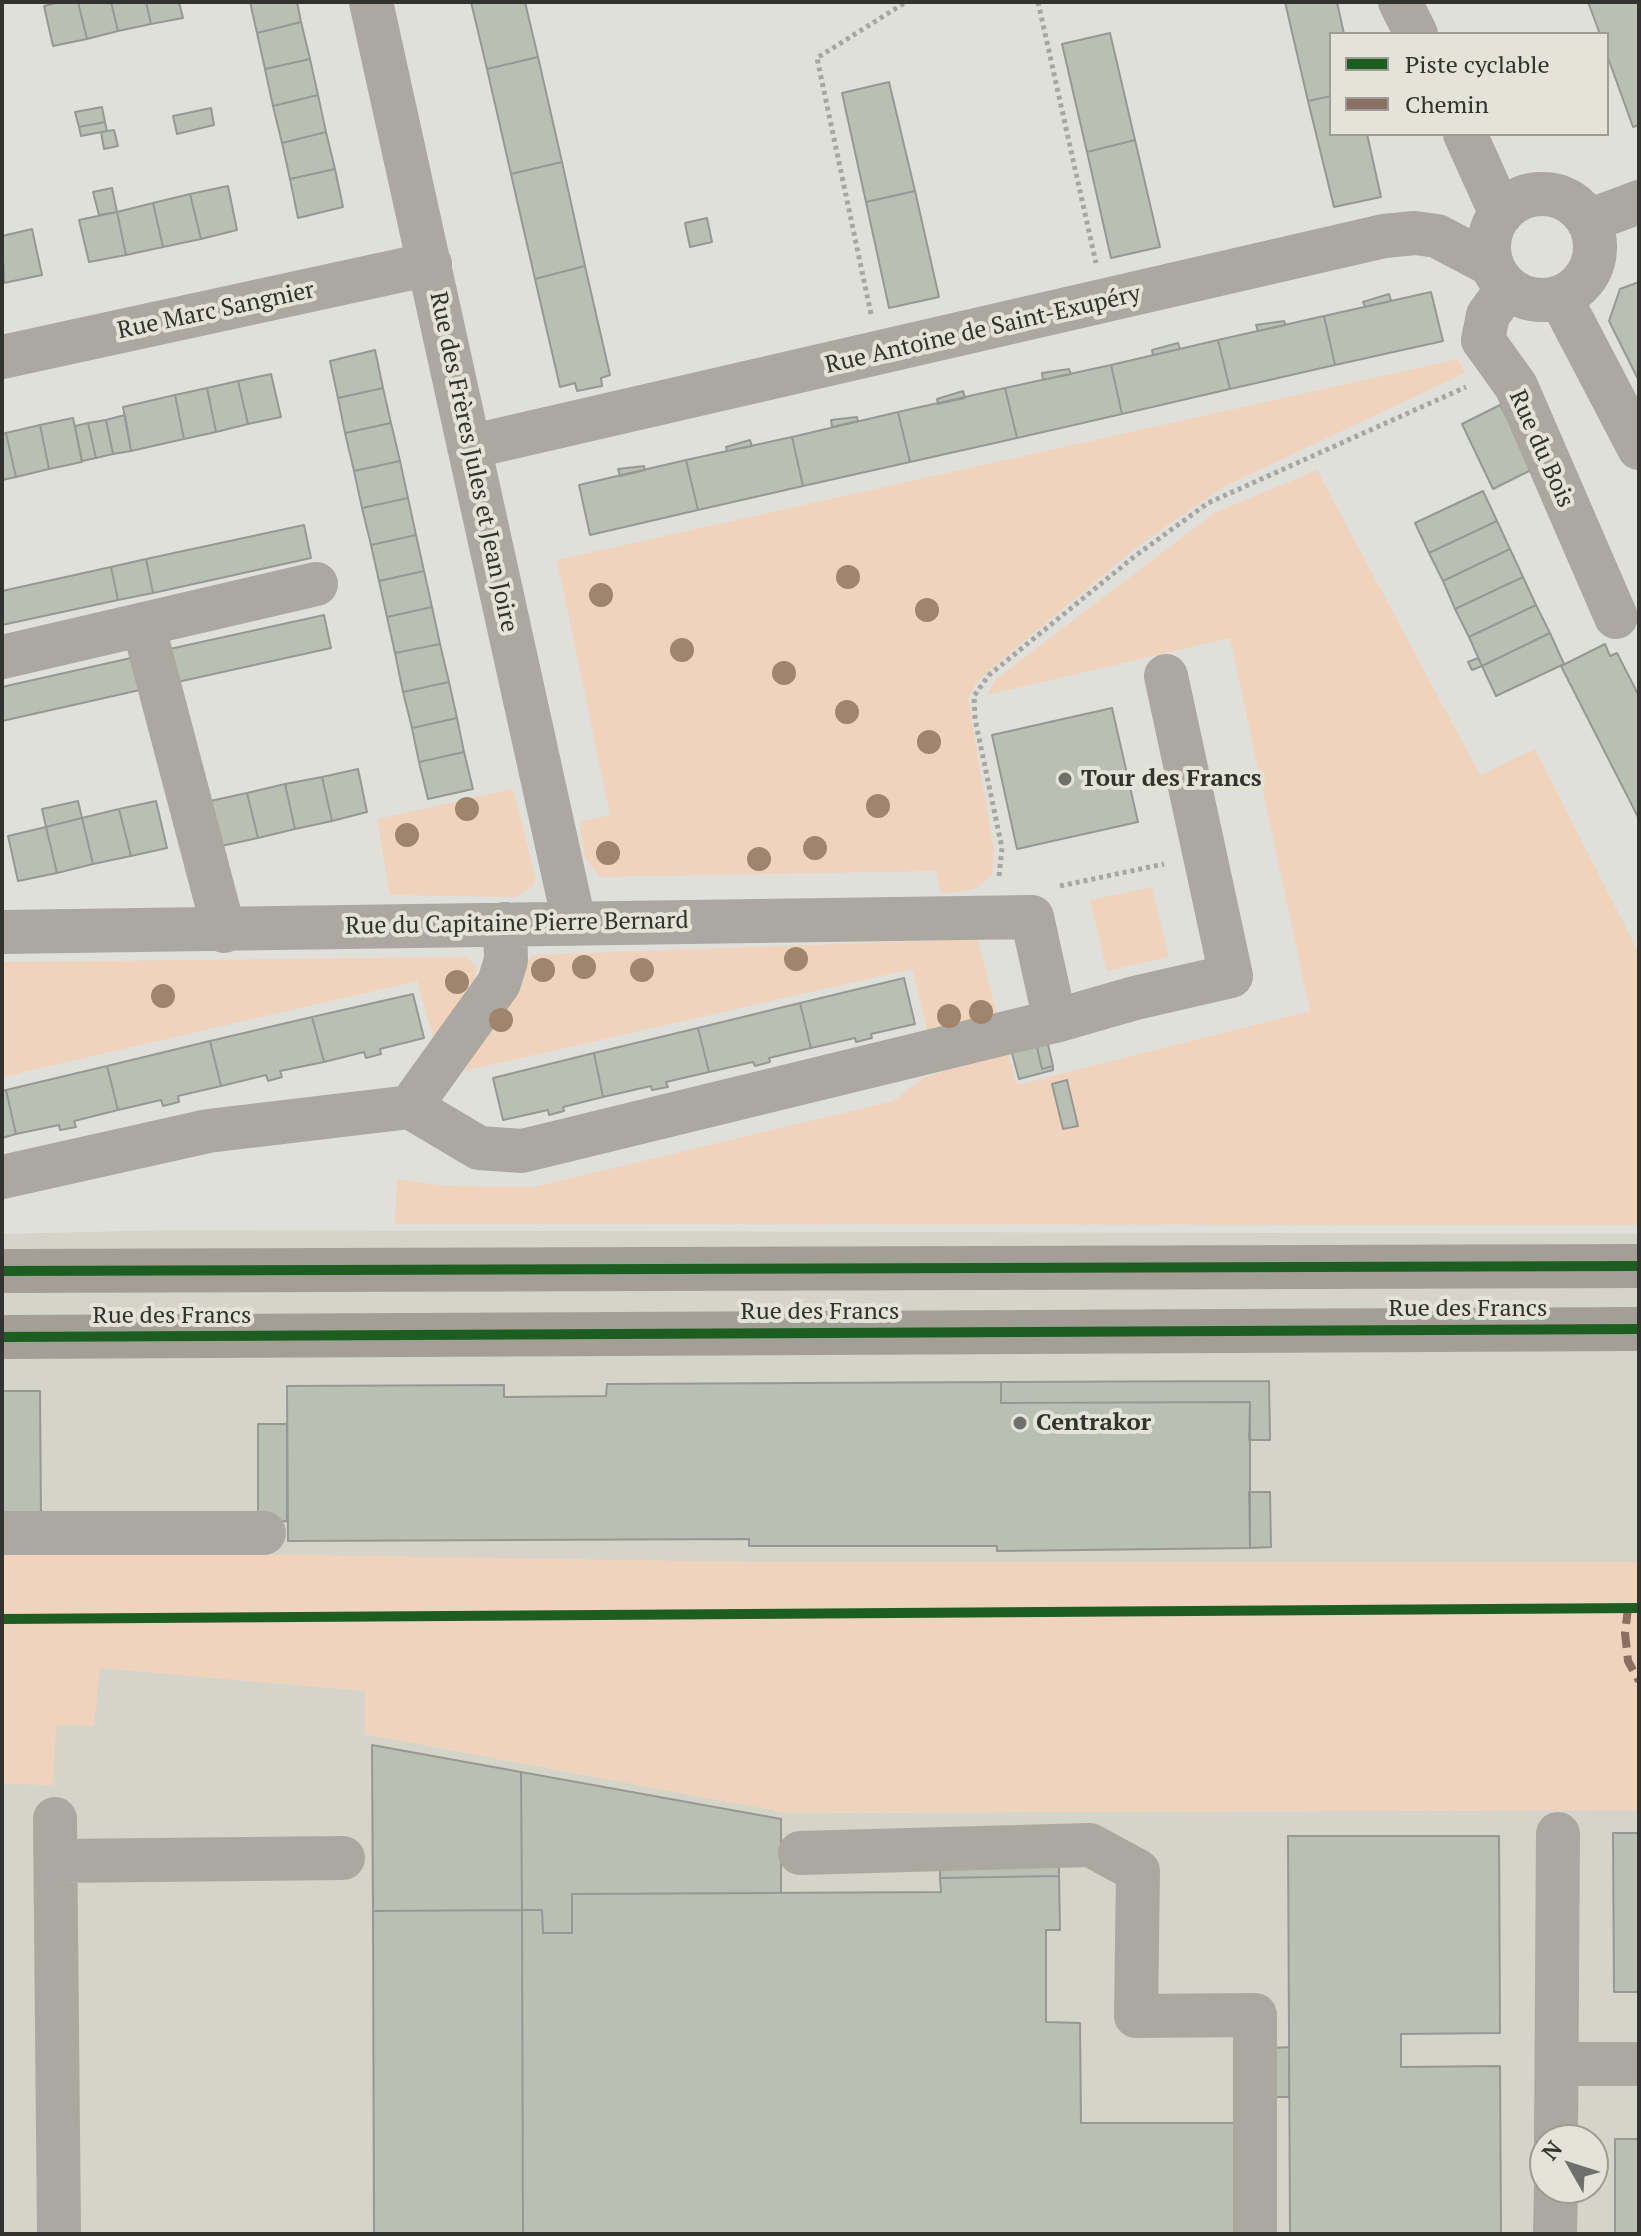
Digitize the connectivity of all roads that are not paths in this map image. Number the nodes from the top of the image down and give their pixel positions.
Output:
1 (371, 2) edge
2 (1400, 2) edge
3 (1415, 32) edge
4 (1466, 136) edge
5 (1639, 202) edge
6 (1501, 214) junction
7 (1588, 221) junction
8 (430, 264) junction
9 (1500, 277) junction
10 (1560, 297) junction
11 (2, 357) edge
12 (469, 447) junction
13 (1639, 448) edge
14 (316, 584) dead end
15 (1616, 617) dead end
16 (143, 624) junction
17 (2, 657) edge
18 (1166, 676) dead end
19 (574, 922) junction
20 (505, 924) junction
21 (224, 931) junction
22 (2, 932) edge
23 (1055, 1021) junction
24 (410, 1107) junction
25 (2, 1177) edge
26 (1639, 1266) edge
27 (2, 1271) edge
28 (1639, 1329) edge
29 (2, 1337) edge
30 (2, 1533) edge
31 (264, 1533) dead end
32 (1558, 1834) dead end
33 (800, 1853) dead end
34 (343, 1858) dead end
35 (1557, 2064) junction
36 (1639, 2064) edge
37 (1556, 2124) edge
38 (1556, 2204) edge
39 (59, 2234) edge
40 (1255, 2234) edge
41 (1555, 2234) edge

1 - 8 street, Rue des Frères Jules et Jean Joire
2 - 3 street
4 - 6 street
5 - 7 street
6 - 7 street
6 - 9 street
7 - 10 street
8 - 11 street, Rue Marc Sangnier
8 - 12 street, Rue des Frères Jules et Jean Joire
9 - 10 street
9 - 12 street, Rue Antoine de Saint-Exupéry
9 - 15 street, Rue du Bois
10 - 13 street
12 - 19 street, Rue des Frères Jules et Jean Joire
14 - 16 street
16 - 17 street
16 - 21 street
18 - 23 street
19 - 20 street, Rue du Capitaine Pierre Bernard
19 - 23 street, Rue du Capitaine Pierre Bernard
20 - 21 street, Rue du Capitaine Pierre Bernard
20 - 24 street
21 - 22 street, Rue du Capitaine Pierre Bernard
23 - 24 street
24 - 25 street
26 - 27 main road, Rue des Francs
28 - 29 main road, Rue des Francs
30 - 31 street
32 - 35 street
33 - 40 street
34 - 39 street
35 - 36 street
35 - 37 street
38 - 41 street

